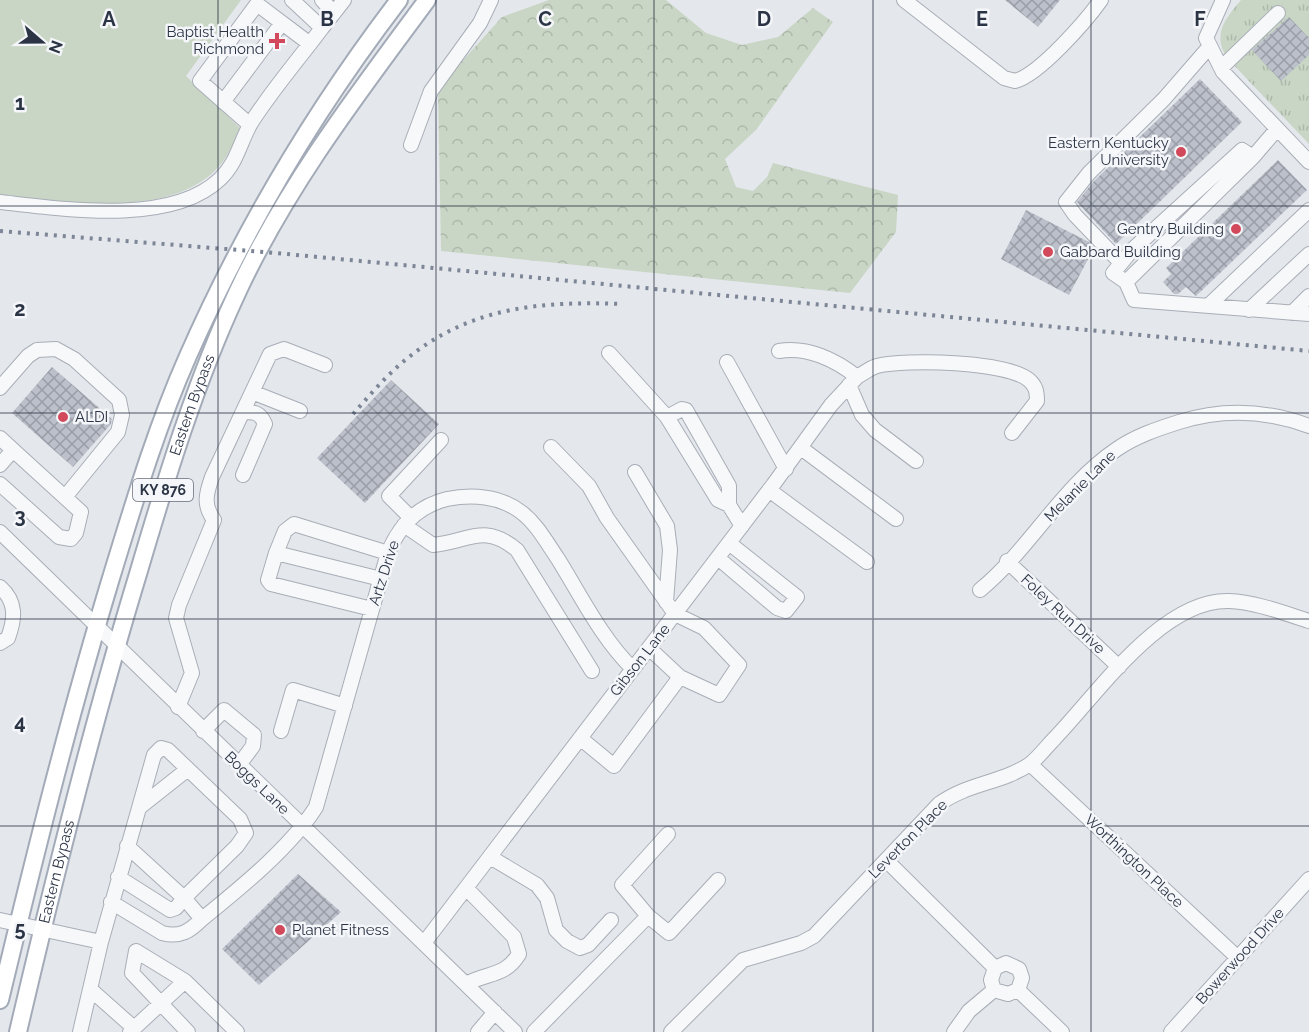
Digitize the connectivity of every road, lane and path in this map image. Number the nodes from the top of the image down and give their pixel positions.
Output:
1 (292, 0) edge
2 (322, 0) edge
3 (344, 0) edge
4 (399, 0) edge
5 (427, 0) edge
6 (491, 0) edge
7 (904, 0) edge
8 (1101, 0) edge
9 (1223, 0) edge
10 (334, 13) junction
11 (1278, 14) dead end
12 (282, 23) junction
13 (322, 28) junction
14 (310, 44) junction
15 (1210, 46) junction
16 (1221, 68) junction
17 (223, 102) junction
18 (250, 125) junction
19 (1277, 129) junction
20 (411, 145) dead end
21 (1253, 158) junction
22 (1309, 162) edge
23 (0, 202) edge
24 (1309, 210) edge
25 (1309, 254) edge
26 (1121, 263) junction
27 (1126, 282) junction
28 (1309, 296) edge
29 (1208, 306) junction
30 (1249, 310) junction
31 (1292, 313) junction
32 (1309, 314) edge
33 (779, 351) dead end
34 (609, 353) dead end
35 (727, 362) dead end
36 (325, 365) dead end
37 (853, 381) junction
38 (0, 388) edge
39 (252, 392) junction
40 (300, 411) dead end
41 (243, 412) junction
42 (667, 417) junction
43 (1309, 426) edge
44 (1012, 433) dead end
45 (0, 438) edge
46 (441, 440) dead end
47 (551, 447) dead end
48 (801, 448) junction
49 (13, 450) junction
50 (916, 461) dead end
51 (0, 465) edge
52 (786, 469) junction
53 (635, 472) dead end
54 (243, 475) dead end
55 (0, 484) edge
56 (769, 490) junction
57 (65, 497) junction
58 (729, 506) junction
59 (896, 519) dead end
60 (408, 521) junction
61 (742, 526) junction
62 (0, 532) edge
63 (729, 543) junction
64 (388, 552) junction
65 (276, 553) junction
66 (718, 558) junction
67 (1007, 561) junction
68 (867, 562) dead end
69 (381, 579) junction
70 (0, 587) edge
71 (980, 590) dead end
72 (666, 602) junction
73 (372, 609) junction
74 (675, 614) junction
75 (1309, 621) edge
76 (97, 624) junction
77 (0, 643) edge
78 (116, 644) junction
79 (649, 648) junction
80 (1119, 667) junction
81 (633, 669) junction
82 (592, 671) dead end
83 (680, 677) junction
84 (345, 706) junction
85 (178, 707) junction
86 (203, 731) junction
87 (281, 731) dead end
88 (580, 738) junction
89 (1030, 764) junction
90 (239, 765) junction
91 (188, 769) junction
92 (139, 807) junction
93 (303, 826) junction
94 (668, 834) dead end
95 (127, 846) junction
96 (490, 857) junction
97 (886, 860) junction
98 (118, 877) junction
99 (718, 880) dead end
100 (1308, 881) edge
101 (466, 888) junction
102 (183, 898) junction
103 (111, 902) junction
104 (648, 916) junction
105 (202, 919) junction
106 (0, 920) edge
107 (611, 920) dead end
108 (18, 924) junction
109 (42, 928) junction
110 (101, 942) junction
111 (424, 943) junction
112 (1238, 958) junction
113 (995, 969) junction
114 (185, 981) junction
115 (466, 984) junction
116 (90, 989) junction
117 (994, 990) junction
118 (1018, 990) junction
119 (0, 1000) edge
120 (159, 1002) junction
121 (495, 1012) junction
122 (132, 1030) edge
123 (18, 1032) edge
124 (80, 1032) edge
125 (188, 1032) edge
126 (237, 1032) edge
127 (478, 1032) edge
128 (515, 1032) edge
129 (534, 1032) edge
130 (671, 1032) edge
131 (954, 1032) edge
132 (1062, 1032) edge
133 (1171, 1032) edge

1 - 13 street
2 - 10 street
3 - 10 street
4 - 76 main road, Eastern Bypass / KY 876
5 - 78 main road, Eastern Bypass / KY 876
6 - 20 street
7 - 8 street
9 - 15 street
10 - 13 street
11 - 16 street
12 - 14 street
12 - 17 street
12 - 17 street
13 - 14 street
14 - 18 street
15 - 16 street
15 - 26 street
16 - 19 street
17 - 18 street
18 - 23 street
19 - 21 street
19 - 22 street
21 - 26 street
21 - 27 street
24 - 29 street
25 - 30 street
26 - 27 street
27 - 29 street
28 - 31 street
29 - 30 street
30 - 31 street
31 - 32 street
33 - 37 street
34 - 42 street
35 - 52 street
36 - 39 street
37 - 44 street
37 - 48 street, Gibson Lane
37 - 50 street
38 - 57 street
39 - 40 street
39 - 41 street
41 - 54 street
41 - 85 street
42 - 58 street
42 - 58 street
43 - 67 street, Melanie Lane
45 - 49 street
46 - 60 street
47 - 72 street
48 - 52 street, Gibson Lane
48 - 59 street
49 - 51 street
49 - 57 street
52 - 56 street, Gibson Lane
53 - 72 street
55 - 57 street
56 - 61 street, Gibson Lane
56 - 68 street
58 - 61 street
60 - 64 street, Artz Drive
60 - 81 street, Artz Drive
60 - 82 street
61 - 63 street, Gibson Lane
62 - 76 street, Boggs Lane
63 - 66 street, Gibson Lane
63 - 66 street
64 - 65 street
64 - 69 street, Artz Drive
65 - 69 street
65 - 73 street
66 - 74 street, Gibson Lane
67 - 71 street, Melanie Lane
67 - 80 street, Foley Run Drive
69 - 73 street, Artz Drive
70 - 77 street
72 - 74 street
73 - 84 street, Artz Drive
74 - 79 street, Gibson Lane
74 - 83 street
75 - 80 street, Leverton Place
76 - 78 street, Boggs Lane
76 - 108 main road, Eastern Bypass / KY 876
78 - 85 street, Boggs Lane
78 - 109 main road, Eastern Bypass / KY 876
79 - 81 street, Gibson Lane
79 - 83 street
80 - 89 street, Leverton Place
81 - 88 street, Gibson Lane
83 - 88 street
84 - 87 street
84 - 93 street, Artz Drive
85 - 86 street, Boggs Lane
86 - 90 street, Boggs Lane
86 - 90 street
88 - 96 street, Gibson Lane
89 - 97 street, Leverton Place
89 - 112 street, Worthington Place
90 - 93 street, Boggs Lane
91 - 92 street
91 - 92 street
91 - 102 street
92 - 95 street
93 - 105 street, Artz Drive
93 - 111 street, Boggs Lane
94 - 104 street
95 - 98 street
95 - 102 street
96 - 101 street, Gibson Lane
96 - 107 street
97 - 113 street
97 - 130 street, Leverton Place
98 - 102 street
98 - 103 street
99 - 104 street
100 - 112 street, Bowerwood Drive
101 - 111 street, Gibson Lane
101 - 115 street
102 - 105 street
103 - 105 street, Artz Drive
103 - 110 street
104 - 129 street
106 - 108 street
108 - 109 street
108 - 119 main road, Eastern Bypass / KY 876
109 - 110 street
109 - 123 main road, Eastern Bypass / KY 876
110 - 116 street
111 - 115 street, Boggs Lane
112 - 133 street, Bowerwood Drive
113 - 117 street
113 - 118 street
114 - 120 street
114 - 120 street
114 - 126 street
115 - 121 street, Boggs Lane
116 - 122 street
116 - 124 street
117 - 118 street
117 - 131 street
118 - 132 street
120 - 122 street
120 - 125 street
121 - 127 street
121 - 128 street, Boggs Lane

